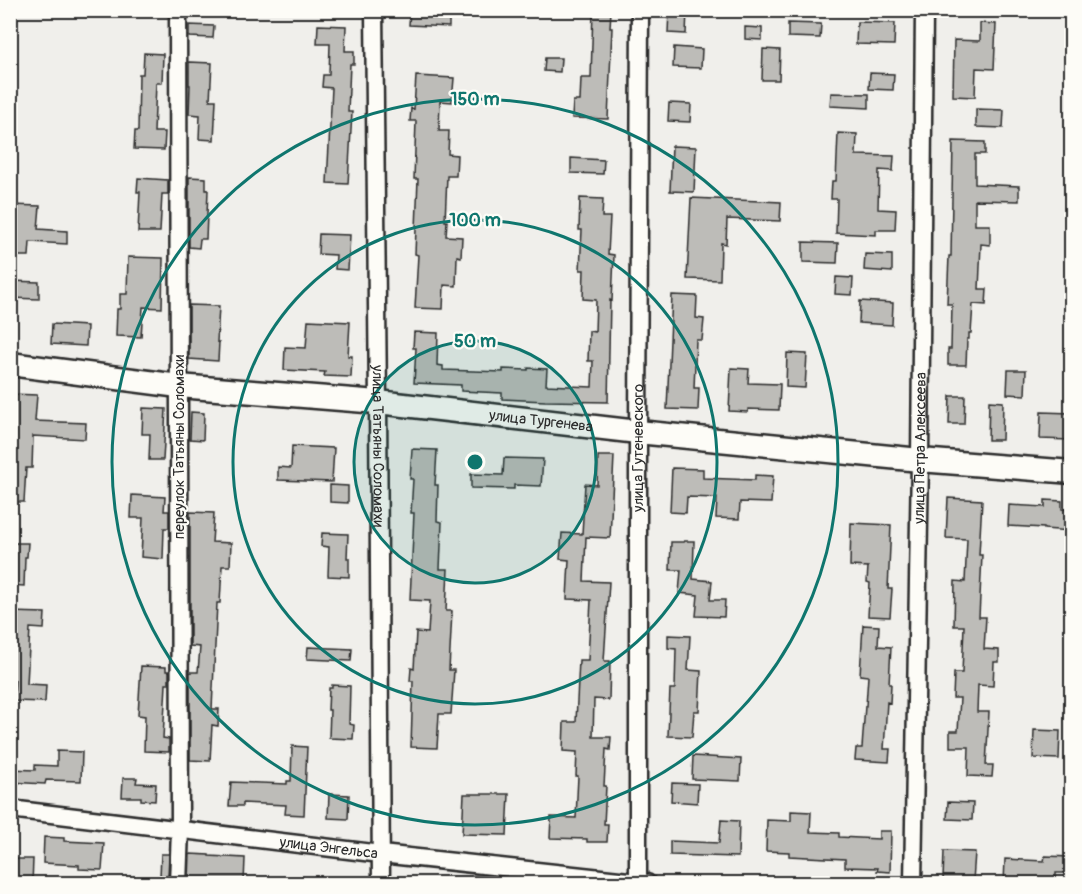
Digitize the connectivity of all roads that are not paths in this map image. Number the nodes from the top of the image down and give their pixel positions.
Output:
1 (178, 10) edge
2 (374, 10) edge
3 (640, 10) edge
4 (924, 10) edge
5 (10, 364) edge
6 (178, 386) junction
7 (378, 402) junction
8 (638, 432) junction
9 (920, 460) junction
10 (1071, 472) edge
11 (10, 809) edge
12 (180, 829) junction
13 (381, 854) junction
14 (641, 883) edge
15 (178, 884) edge
16 (381, 884) edge
17 (914, 884) edge

1 - 6 street, переулок Татьяны Соломахи
2 - 7 street, улица Татьяны Соломахи
3 - 8 street, улица Гутеневского
4 - 9 street, улица Петра Алексеева
5 - 6 main road, улица Тургенева
6 - 7 main road, улица Тургенева
6 - 12 street, переулок Татьяны Соломахи
7 - 8 main road, улица Тургенева
7 - 13 street, улица Татьяны Соломахи
8 - 9 main road, улица Тургенева
8 - 14 street, улица Гутеневского
9 - 10 main road, улица Тургенева
9 - 17 street, улица Петра Алексеева
11 - 12 street, улица Энгельса
12 - 13 street, улица Энгельса
12 - 15 street, переулок Татьяны Соломахи
13 - 14 street, улица Энгельса
13 - 16 street, улица Татьяны Соломахи

